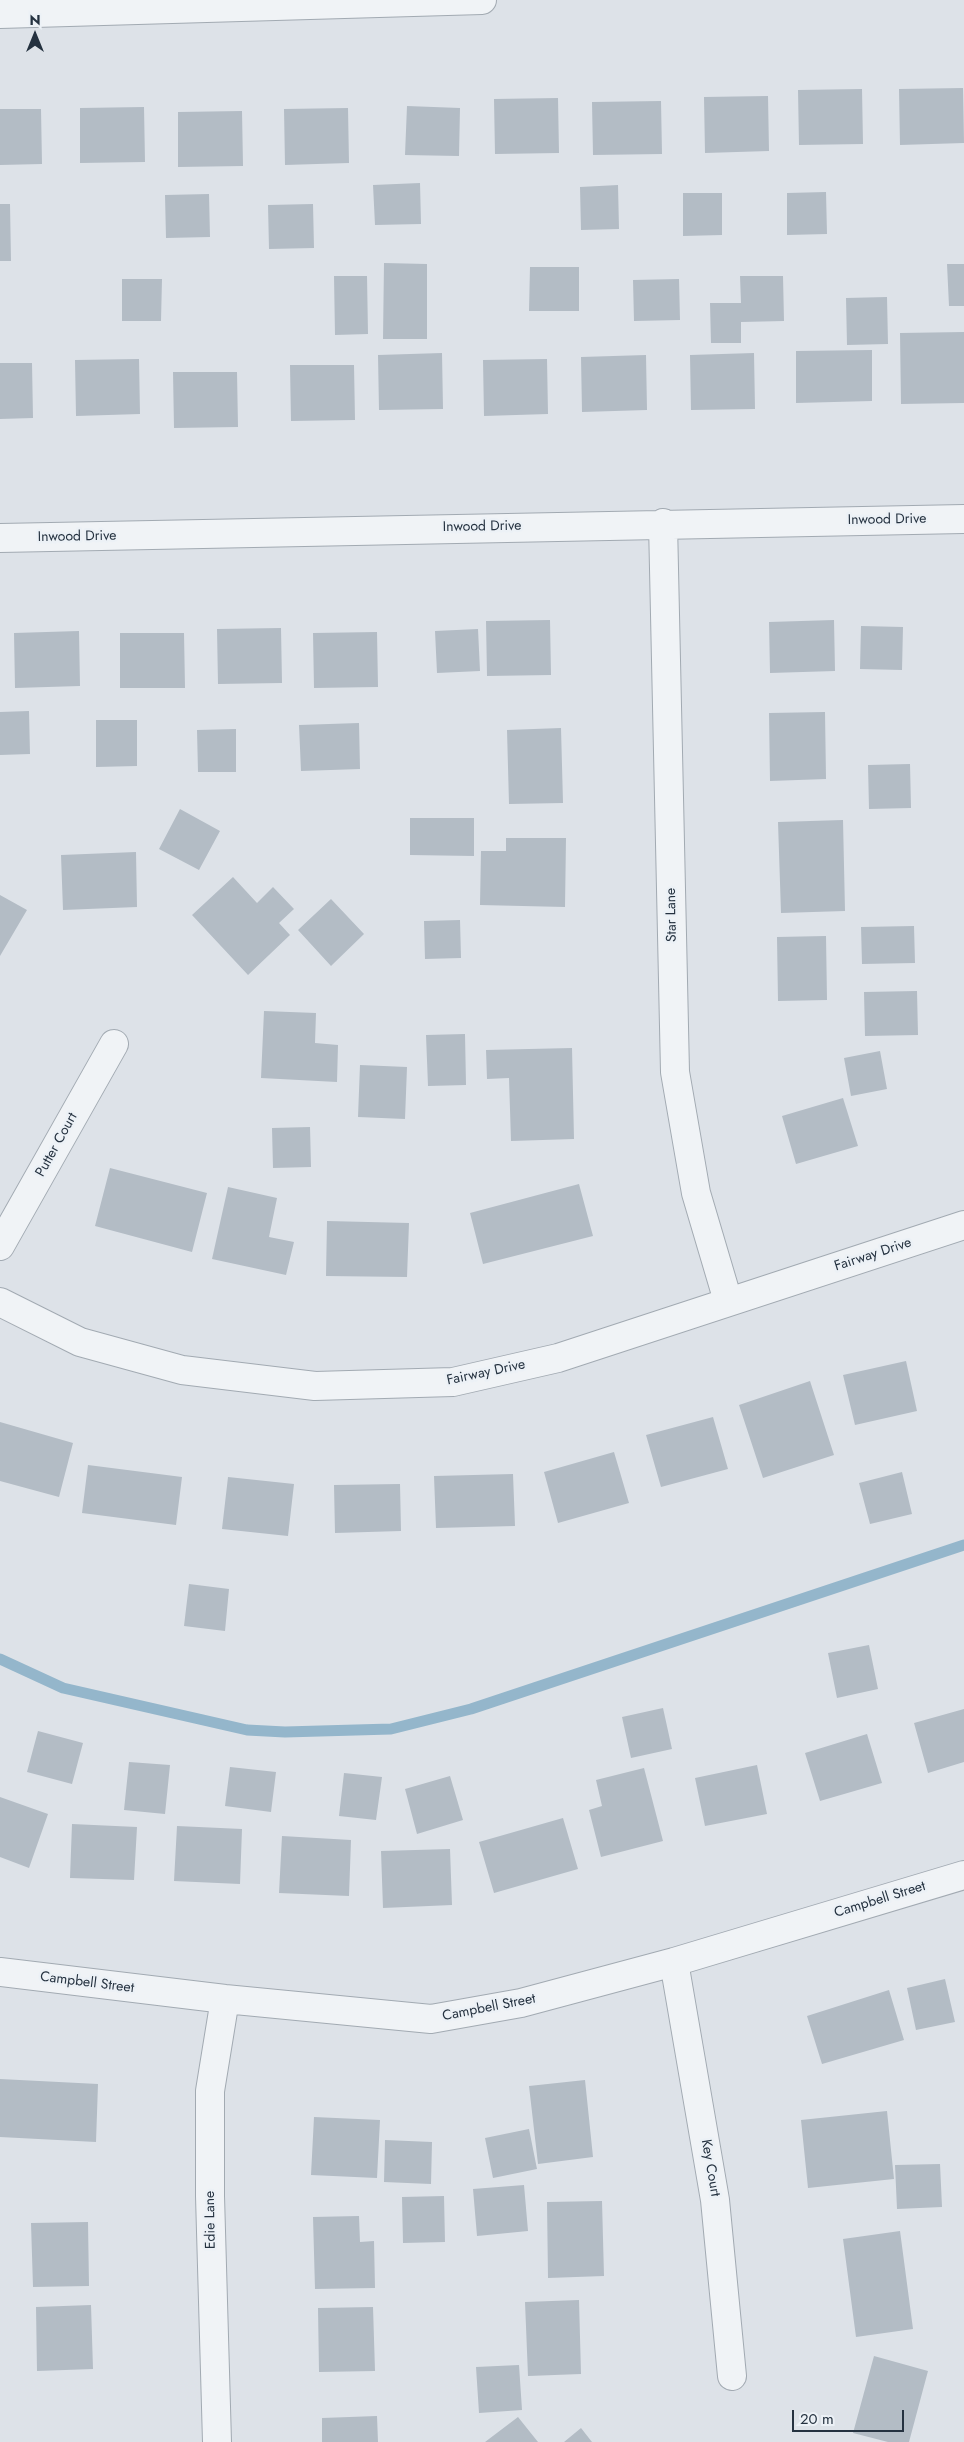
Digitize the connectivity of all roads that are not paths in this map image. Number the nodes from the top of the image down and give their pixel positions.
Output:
1 (482, 0) edge
2 (0, 14) edge
3 (964, 519) edge
4 (663, 523) junction
5 (0, 538) edge
6 (114, 1044) dead end
7 (964, 1226) edge
8 (0, 1246) edge
9 (728, 1301) junction
10 (0, 1302) edge
11 (964, 1875) edge
12 (674, 1962) junction
13 (0, 1972) edge
14 (225, 1999) junction
15 (732, 2376) dead end
16 (217, 2442) edge

1 - 2 street
3 - 4 street, Inwood Drive
4 - 5 street, Inwood Drive
4 - 9 street, Star Lane
6 - 8 street, Putter Court
7 - 9 street, Fairway Drive
9 - 10 street, Fairway Drive
11 - 12 street, Campbell Street
12 - 14 street, Campbell Street
12 - 15 street, Key Court
13 - 14 street, Campbell Street
14 - 16 street, Edie Lane

